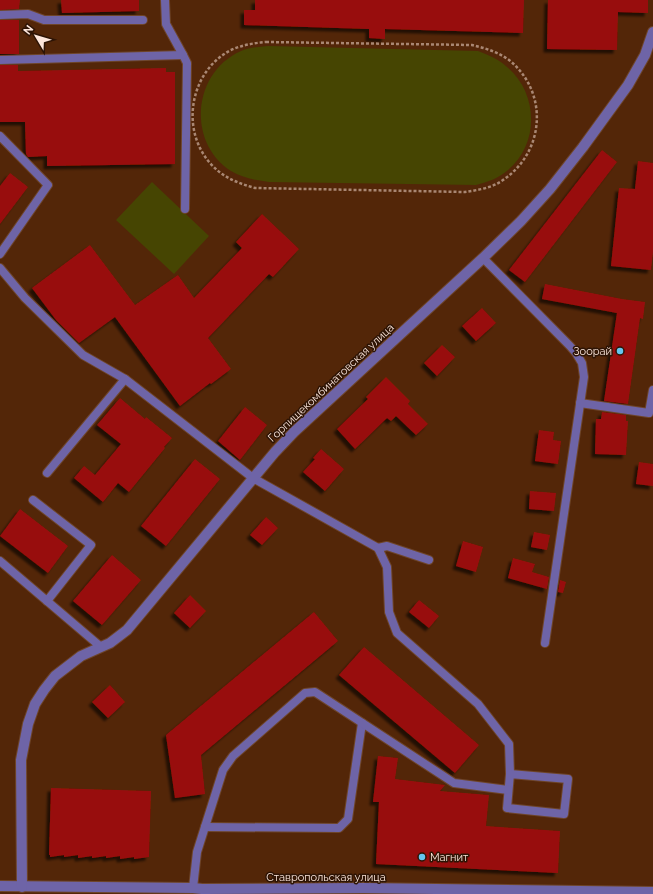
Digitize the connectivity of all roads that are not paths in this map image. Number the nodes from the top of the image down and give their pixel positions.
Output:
1 (165, 0) edge
2 (0, 15) edge
3 (143, 20) dead end
4 (653, 32) edge
5 (183, 55) junction
6 (0, 60) edge
7 (0, 136) edge
8 (185, 209) dead end
9 (0, 254) edge
10 (483, 258) junction
11 (0, 268) edge
12 (125, 379) junction
13 (653, 390) edge
14 (580, 403) junction
15 (47, 473) dead end
16 (253, 478) junction
17 (34, 500) dead end
18 (378, 548) junction
19 (429, 560) dead end
20 (0, 561) edge
21 (47, 601) junction
22 (545, 643) dead end
23 (100, 647) junction
24 (362, 723) junction
25 (510, 774) junction
26 (508, 790) junction
27 (205, 827) junction
28 (0, 886) edge
29 (22, 887) junction
30 (199, 890) edge
31 (164, 891) edge
32 (323, 891) edge
33 (500, 892) edge
34 (653, 892) edge

1 - 5 lane
2 - 3 lane
4 - 10 street, Горпищекомбинатовская улица
5 - 6 lane
5 - 8 lane
7 - 9 lane
10 - 14 lane
10 - 16 street, Горпищекомбинатовская улица
11 - 12 lane
12 - 15 lane
12 - 16 lane
13 - 14 lane
14 - 22 lane
16 - 18 lane
16 - 23 street, Горпищекомбинатовская улица
17 - 21 lane
18 - 19 lane
18 - 25 lane
20 - 21 lane
21 - 23 lane
23 - 29 street, Горпищекомбинатовская улица
24 - 26 lane
24 - 27 lane
24 - 27 lane
25 - 26 lane
25 - 26 lane
27 - 30 lane
28 - 29 street, Ставропольская улица
29 - 31 street, Ставропольская улица
30 - 31 street, Ставропольская улица
30 - 32 street, Ставропольская улица
32 - 33 street, Ставропольская улица
33 - 34 street, Ставропольская улица

